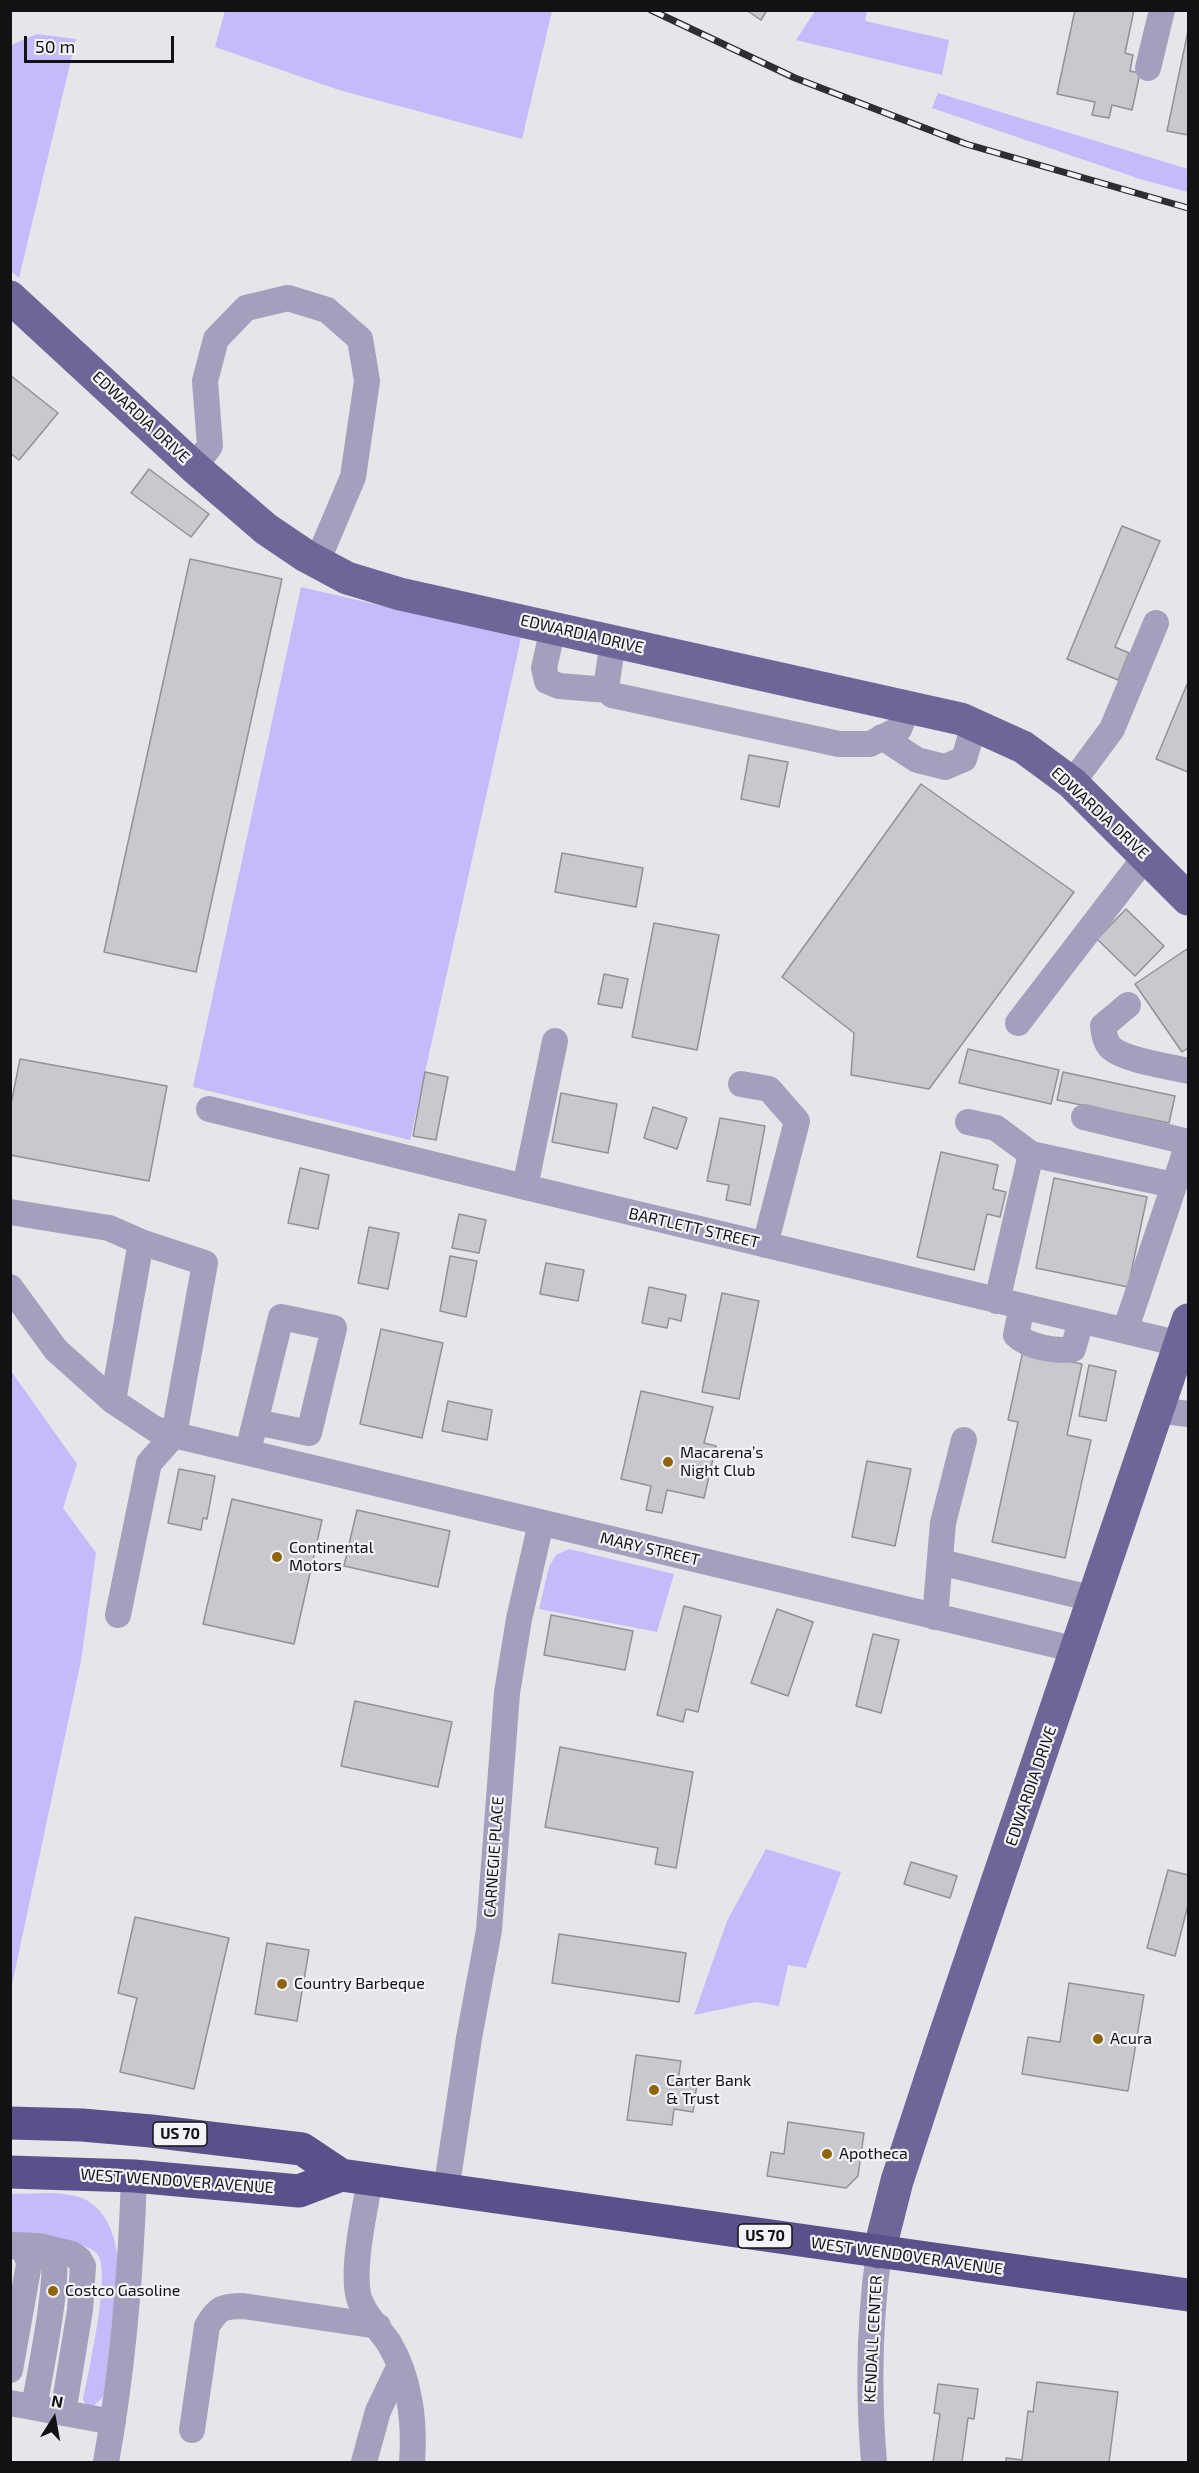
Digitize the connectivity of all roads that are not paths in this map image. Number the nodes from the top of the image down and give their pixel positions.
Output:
1 (1162, 10) edge
2 (1148, 68) dead end
3 (10, 297) edge
4 (194, 467) junction
5 (317, 562) junction
6 (1156, 623) dead end
7 (553, 628) junction
8 (613, 641) junction
9 (608, 690) junction
10 (908, 707) junction
11 (974, 725) junction
12 (882, 737) junction
13 (1072, 783) junction
14 (1146, 856) junction
15 (1188, 899) edge
16 (1128, 1005) dead end
17 (1018, 1023) dead end
18 (555, 1041) dead end
19 (1188, 1071) edge
20 (741, 1084) dead end
21 (209, 1109) dead end
22 (1084, 1117) dead end
23 (968, 1122) dead end
24 (1031, 1154) junction
25 (1181, 1172) edge
26 (525, 1187) junction
27 (10, 1212) edge
28 (141, 1242) junction
29 (765, 1245) junction
30 (10, 1287) edge
31 (997, 1300) junction
32 (1022, 1306) junction
33 (1081, 1321) junction
34 (1125, 1331) junction
35 (1184, 1332) edge
36 (113, 1401) junction
37 (1173, 1412) edge
38 (256, 1422) junction
39 (174, 1435) junction
40 (964, 1440) dead end
41 (236, 1448) junction
42 (541, 1523) junction
43 (940, 1562) junction
44 (1094, 1599) junction
45 (118, 1615) dead end
46 (935, 1617) junction
47 (1077, 1650) junction
48 (10, 2123) edge
49 (10, 2172) edge
50 (134, 2176) junction
51 (356, 2178) junction
52 (446, 2191) junction
53 (11, 2245) edge
54 (40, 2246) junction
55 (879, 2252) junction
56 (1188, 2295) edge
57 (378, 2326) junction
58 (399, 2367) junction
59 (10, 2370) edge
60 (22, 2405) edge
61 (63, 2413) junction
62 (113, 2422) junction
63 (192, 2430) dead end
64 (106, 2463) edge
65 (364, 2463) edge
66 (412, 2463) edge
67 (874, 2463) edge

1 - 2 street
3 - 4 main road, EDWARDIA DRIVE
4 - 5 main road, EDWARDIA DRIVE
4 - 5 street
5 - 7 main road, EDWARDIA DRIVE
6 - 13 street
7 - 8 main road, EDWARDIA DRIVE
7 - 9 street
8 - 9 street
8 - 10 main road, EDWARDIA DRIVE
9 - 12 street
10 - 11 main road, EDWARDIA DRIVE
10 - 12 street
11 - 12 street
11 - 13 main road, EDWARDIA DRIVE
13 - 14 main road, EDWARDIA DRIVE
14 - 15 main road, EDWARDIA DRIVE
14 - 17 street
16 - 19 street
18 - 26 street
20 - 29 street
21 - 26 street, BARTLETT STREET
22 - 25 street
23 - 24 street
24 - 25 street
24 - 31 street
25 - 34 street
26 - 29 street, BARTLETT STREET
27 - 28 street
28 - 36 street
28 - 39 street
29 - 31 street, BARTLETT STREET
30 - 36 street, MARY STREET
31 - 32 street, BARTLETT STREET
32 - 33 street, BARTLETT STREET
32 - 33 street
33 - 34 street, BARTLETT STREET
34 - 35 street, BARTLETT STREET
35 - 37 main road, EDWARDIA DRIVE
36 - 39 street, MARY STREET
37 - 44 main road, EDWARDIA DRIVE
38 - 38 street
38 - 41 street
39 - 41 street, MARY STREET
39 - 45 street
40 - 43 street
41 - 42 street, MARY STREET
42 - 46 street, MARY STREET
42 - 52 street, CARNEGIE PLACE
43 - 44 street
43 - 46 street
44 - 47 main road, EDWARDIA DRIVE
46 - 47 street, MARY STREET
47 - 55 main road, EDWARDIA DRIVE
48 - 51 highway, WEST WENDOVER AVENUE / US 70
49 - 50 highway, WEST WENDOVER AVENUE / US 70
50 - 51 highway, WEST WENDOVER AVENUE / US 70
50 - 62 street
51 - 52 highway, WEST WENDOVER AVENUE / US 70
51 - 57 street
52 - 55 highway, WEST WENDOVER AVENUE / US 70
53 - 54 street
53 - 59 street
54 - 60 street
54 - 61 street
55 - 56 highway, WEST WENDOVER AVENUE / US 70
55 - 67 street, KENDALL CENTER
57 - 58 street
57 - 63 street
58 - 65 street
58 - 66 street
60 - 61 street
61 - 62 street
62 - 64 street

